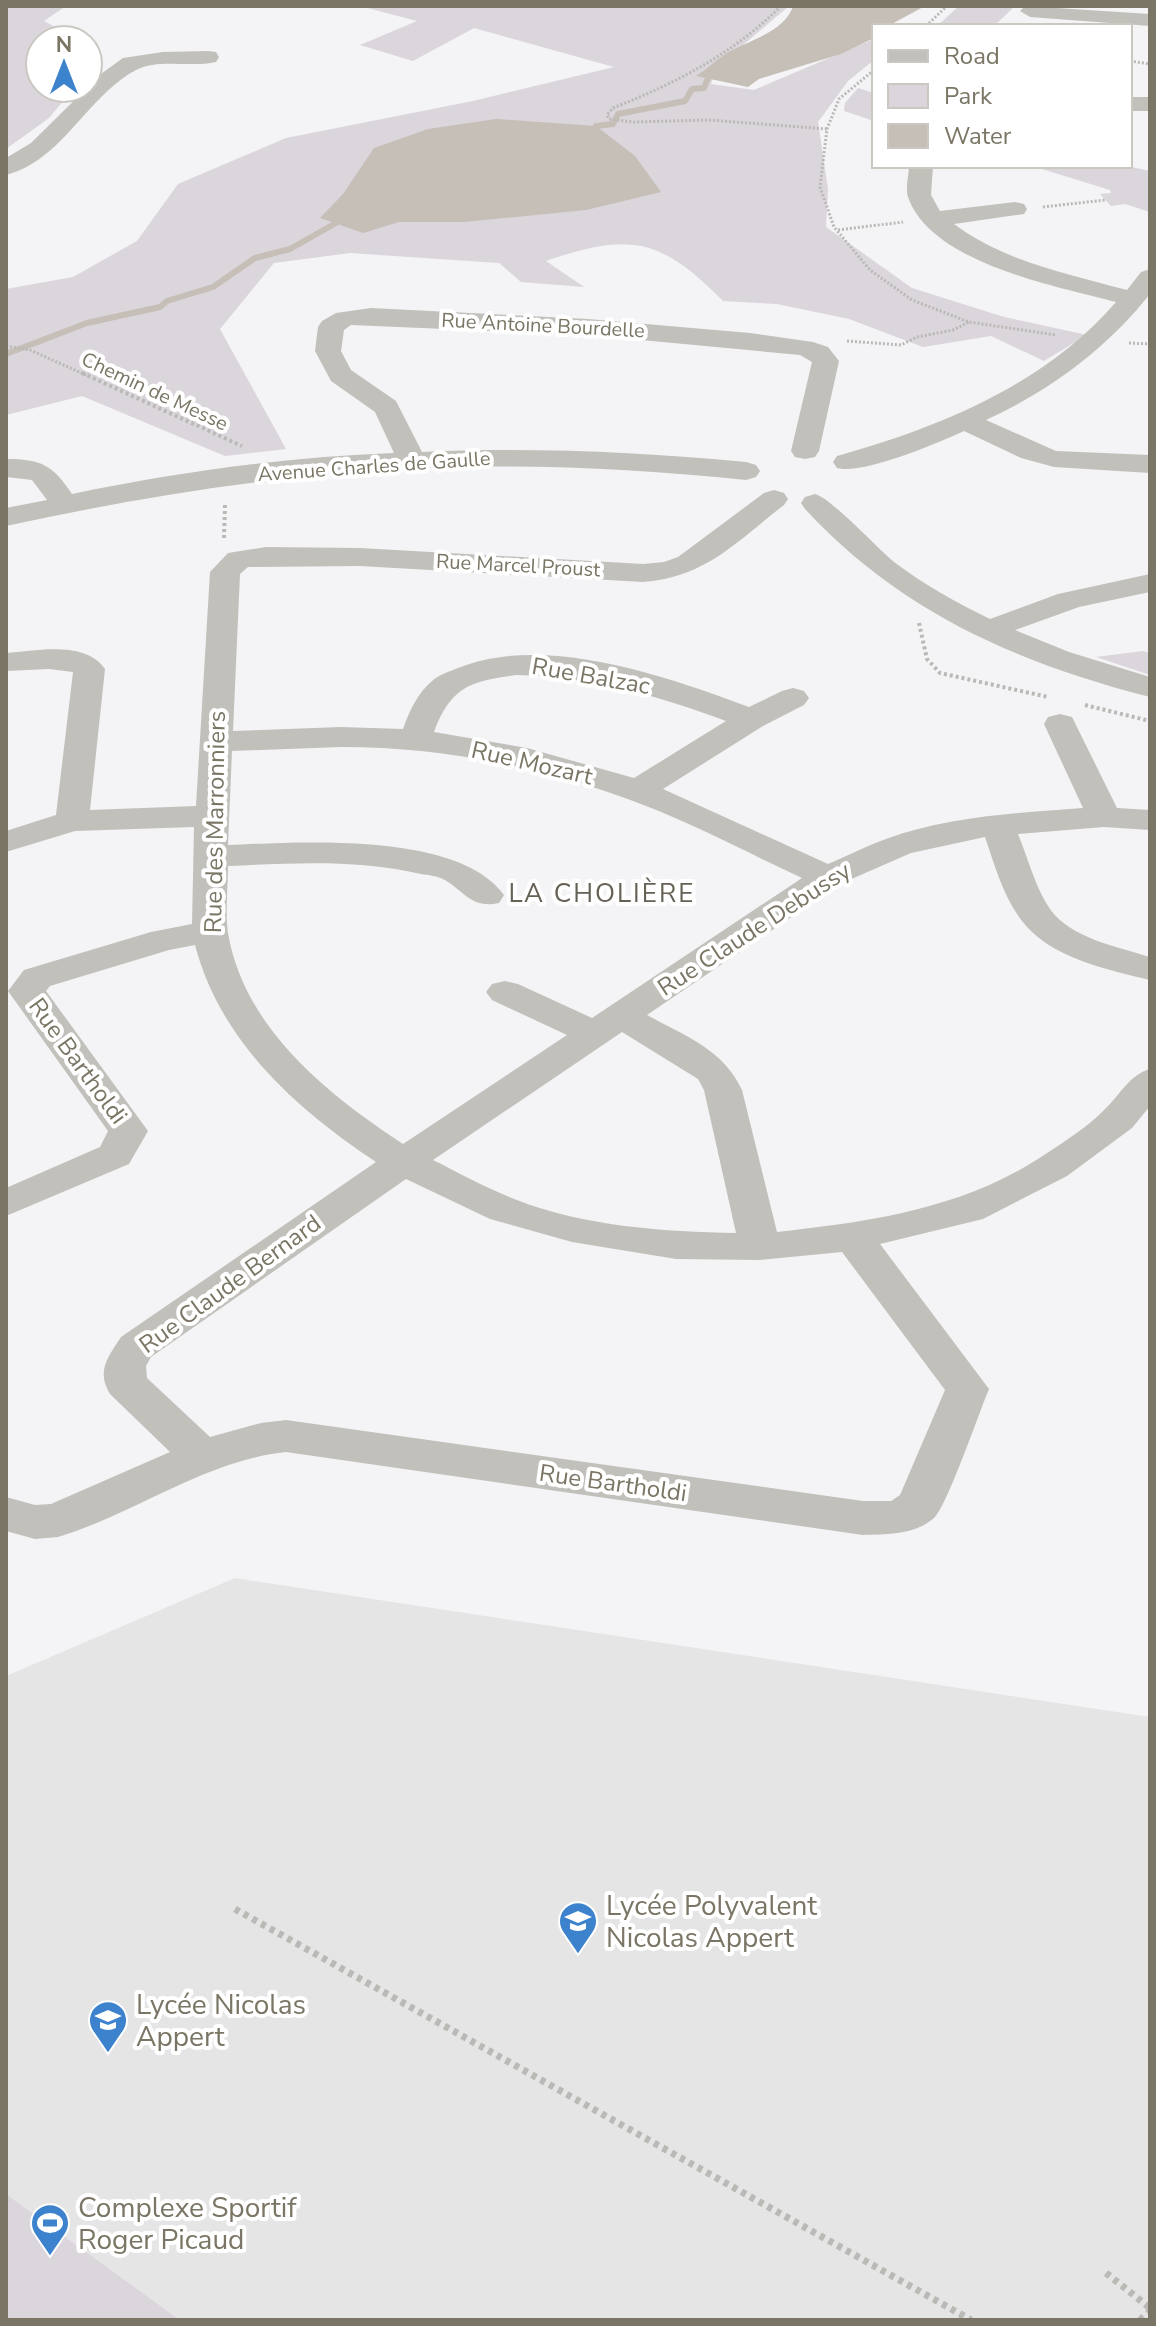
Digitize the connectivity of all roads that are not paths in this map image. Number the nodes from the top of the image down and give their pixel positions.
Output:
1 (1030, 11) dead end
2 (1150, 20) edge
3 (208, 57) dead end
4 (6, 168) edge
5 (920, 168) edge
6 (1015, 209) road end
7 (932, 219) junction
8 (1150, 277) edge
9 (1133, 299) junction
10 (964, 420) junction
11 (774, 458) junction
12 (409, 460) junction
13 (1150, 464) edge
14 (6, 468) edge
15 (851, 481) junction
16 (774, 499) junction
17 (815, 503) junction
18 (64, 504) junction
19 (6, 517) edge
20 (239, 559) joint
21 (1150, 583) edge
22 (990, 630) junction
23 (6, 662) edge
24 (1150, 687) edge
25 (793, 698) dead end
26 (1065, 709) road end
27 (751, 719) junction
28 (415, 740) junction
29 (216, 742) junction
30 (637, 791) junction
31 (212, 816) junction
32 (1104, 817) junction
33 (1150, 820) edge
34 (72, 821) junction
35 (997, 825) junction
36 (6, 842) edge
37 (210, 856) junction
38 (828, 877) junction
39 (486, 895) dead end
40 (210, 932) junction
41 (1150, 969) edge
42 (505, 992) dead end
43 (609, 1025) junction
44 (1150, 1081) edge
45 (403, 1162) junction
46 (6, 1203) edge
47 (853, 1237) junction
48 (760, 1247) junction
49 (203, 1457) junction
50 (6, 1514) edge

1 - 2 street
3 - 4 street
5 - 7 street
6 - 7 street
7 - 9 street
8 - 9 street
9 - 10 street
10 - 13 street
10 - 15 street
11 - 12 street, Avenue Charles de Gaulle
11 - 12 street, Rue Antoine Bourdelle
11 - 15 street, Avenue Charles de Gaulle
11 - 16 street
12 - 18 street, Avenue Charles de Gaulle
14 - 18 street
15 - 17 street
16 - 17 street
16 - 20 street, Rue Marcel Proust
17 - 22 street
18 - 19 street, Avenue Charles de Gaulle
20 - 29 street, Rue des Marronniers
21 - 22 street
22 - 24 street
23 - 34 street
25 - 27 street
26 - 32 street
27 - 28 street, Rue Balzac
27 - 30 street
28 - 29 street, Rue Mozart
28 - 30 street, Rue Mozart
29 - 31 street, Rue des Marronniers
30 - 38 street, Rue Mozart
31 - 34 street
31 - 37 street, Rue des Marronniers
32 - 33 street, Rue Claude Debussy
32 - 35 street, Rue Claude Debussy
34 - 36 street
35 - 38 street, Rue Claude Debussy
35 - 41 street
37 - 39 street
37 - 40 street, Rue des Marronniers
38 - 43 street, Rue Claude Debussy
40 - 45 street, Rue des Marronniers
40 - 46 street, Rue Bartholdi
42 - 43 street
43 - 45 street, Rue Claude Debussy
43 - 48 street
44 - 47 street, Rue des Marronniers
45 - 48 street, Rue des Marronniers
45 - 49 street, Rue Claude Bernard
47 - 48 street, Rue des Marronniers
47 - 49 street, Rue Bartholdi
49 - 50 street, Rue Bartholdi

